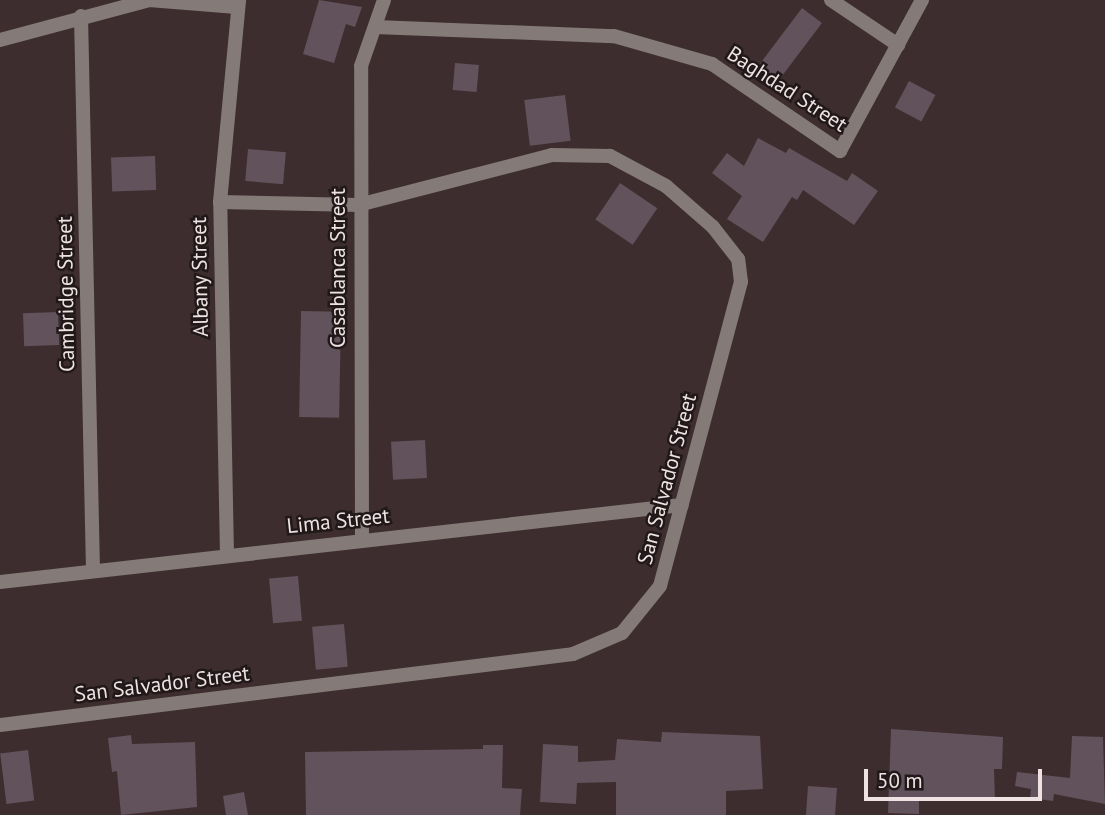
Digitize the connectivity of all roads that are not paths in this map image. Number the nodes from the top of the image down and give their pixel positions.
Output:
1 (384, 0) edge
2 (831, 0) edge
3 (922, 0) edge
4 (238, 3) edge
5 (81, 16) junction
6 (375, 27) junction
7 (0, 40) edge
8 (898, 45) junction
9 (220, 202) junction
10 (358, 205) junction
11 (682, 505) junction
12 (362, 539) junction
13 (227, 555) junction
14 (93, 571) junction
15 (0, 582) edge
16 (0, 725) edge

1 - 6 street, Casablanca Street
2 - 8 street
3 - 8 street, Baghdad Street
4 - 5 street
4 - 9 street, Albany Street
5 - 7 street
5 - 14 street, Cambridge Street
6 - 8 street, Baghdad Street
6 - 10 street, Casablanca Street
9 - 10 street, San Salvador Street
9 - 13 street, Albany Street
10 - 11 street, San Salvador Street
10 - 12 street, Casablanca Street
11 - 12 street, Lima Street
11 - 16 street, San Salvador Street
12 - 13 street, Lima Street
13 - 14 street, Lima Street
14 - 15 street, Lima Street

